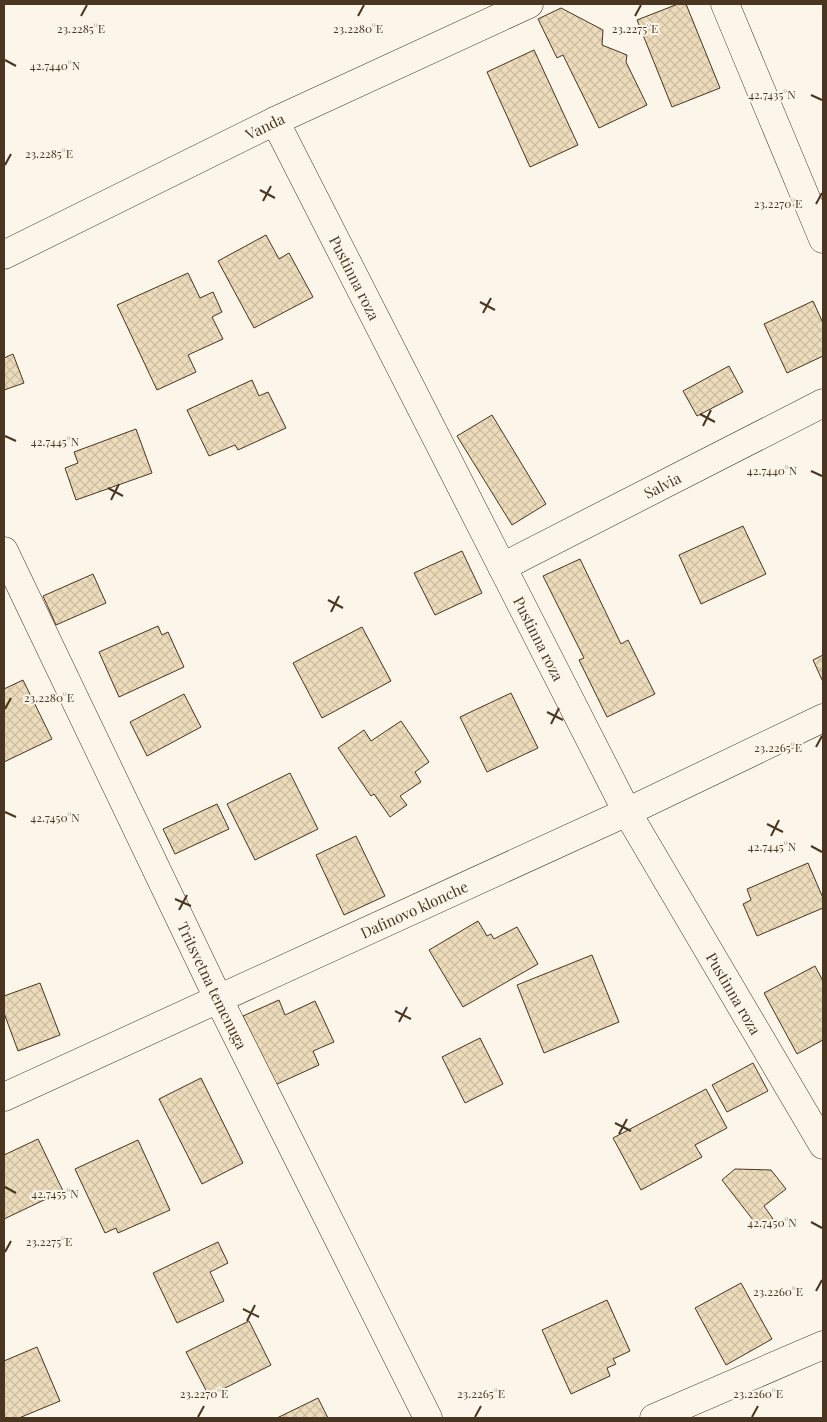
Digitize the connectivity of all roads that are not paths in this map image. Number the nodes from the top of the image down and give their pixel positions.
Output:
1 (529, 4) edge
2 (725, 4) edge
3 (275, 121) junction
4 (823, 239) edge
5 (4, 254) edge
6 (823, 403) edge
7 (4, 551) edge
8 (502, 568) junction
9 (823, 718) edge
10 (627, 812) junction
11 (218, 998) junction
12 (4, 1097) edge
13 (823, 1145) edge
14 (823, 1345) edge
15 (428, 1418) edge
16 (654, 1418) edge

1 - 3 street, Vanda
2 - 4 street
3 - 5 street, Vanda
3 - 8 street, Pustinna roza
6 - 8 street, Salvia
7 - 11 street, Tritsvetna temenuga
8 - 10 street, Pustinna roza
9 - 10 street, Dafinovo klonche
10 - 11 street, Dafinovo klonche
10 - 13 street, Pustinna roza
11 - 12 street, Dafinovo klonche
11 - 15 street, Tritsvetna temenuga
14 - 16 street

